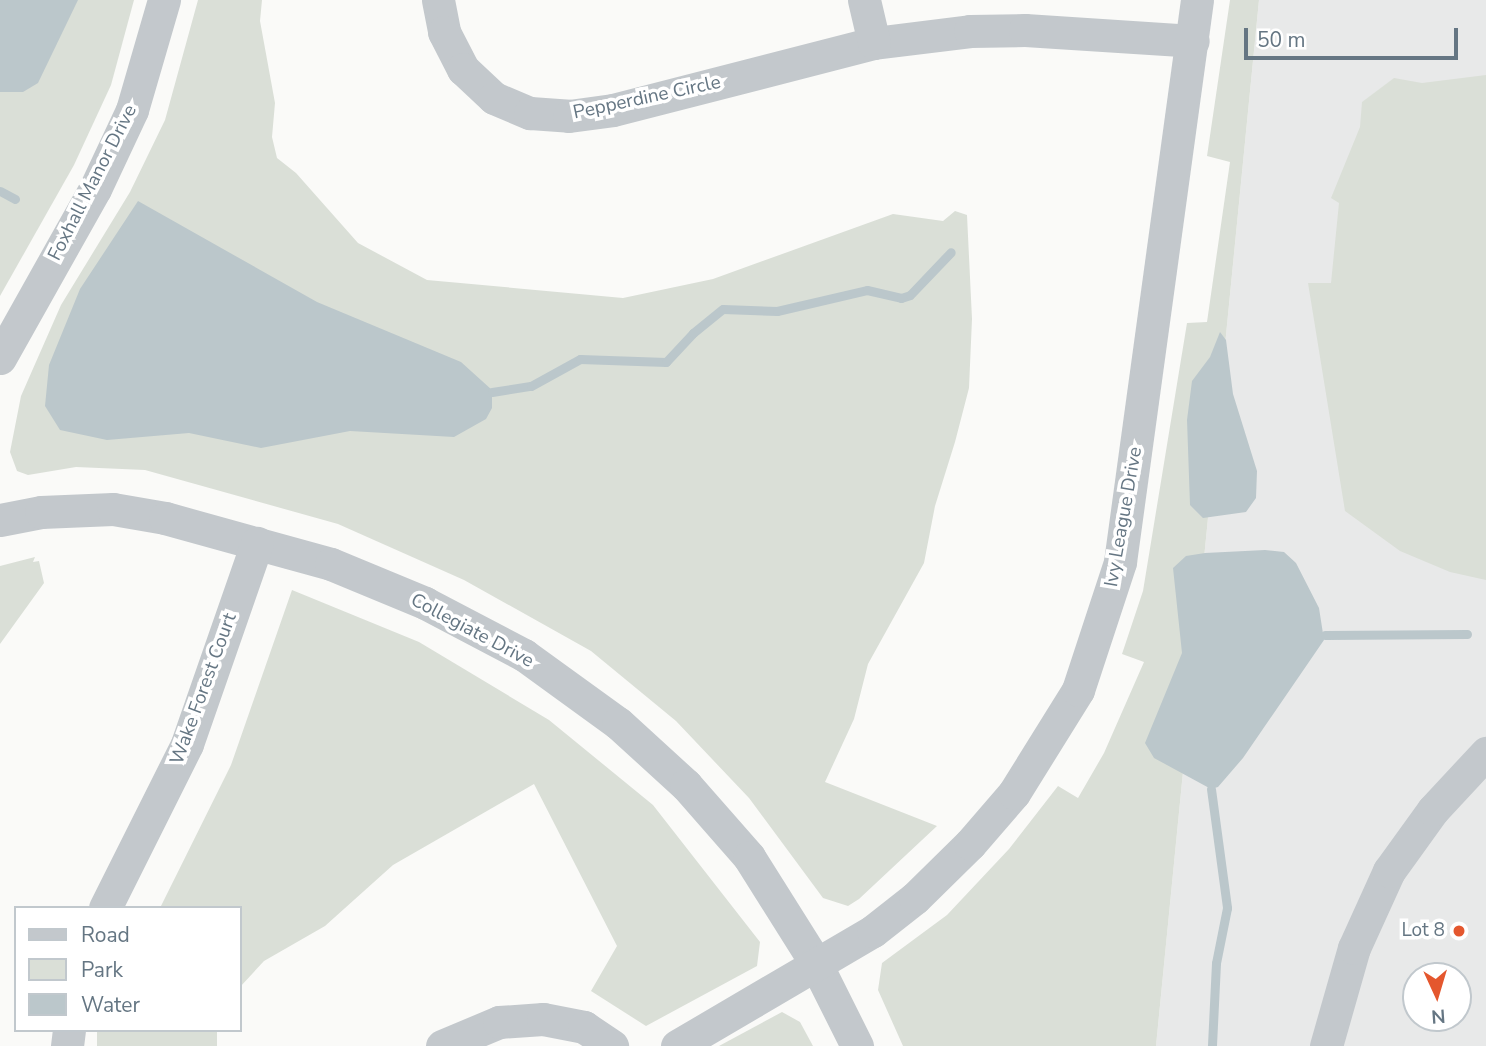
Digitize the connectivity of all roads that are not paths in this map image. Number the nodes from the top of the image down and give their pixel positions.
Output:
1 (164, 0) edge
2 (438, 0) edge
3 (864, 0) edge
4 (1197, 0) edge
5 (1193, 41) junction
6 (874, 43) junction
7 (0, 358) edge
8 (0, 520) edge
9 (257, 543) junction
10 (1486, 753) edge
11 (106, 906) edge
12 (815, 962) junction
13 (442, 1046) edge
14 (612, 1046) edge
15 (677, 1046) edge
16 (857, 1046) edge
17 (1326, 1046) edge

1 - 7 street, Foxhall Manor Drive
2 - 6 street, Pepperdine Circle
3 - 6 street
4 - 5 street, Ivy League Drive
5 - 6 street, Pepperdine Circle
5 - 12 street, Ivy League Drive
8 - 9 street, Collegiate Drive
9 - 11 street, Wake Forest Court
9 - 12 street, Collegiate Drive
10 - 17 street
12 - 15 street, Ivy League Drive
12 - 16 street, Collegiate Drive
13 - 14 street

